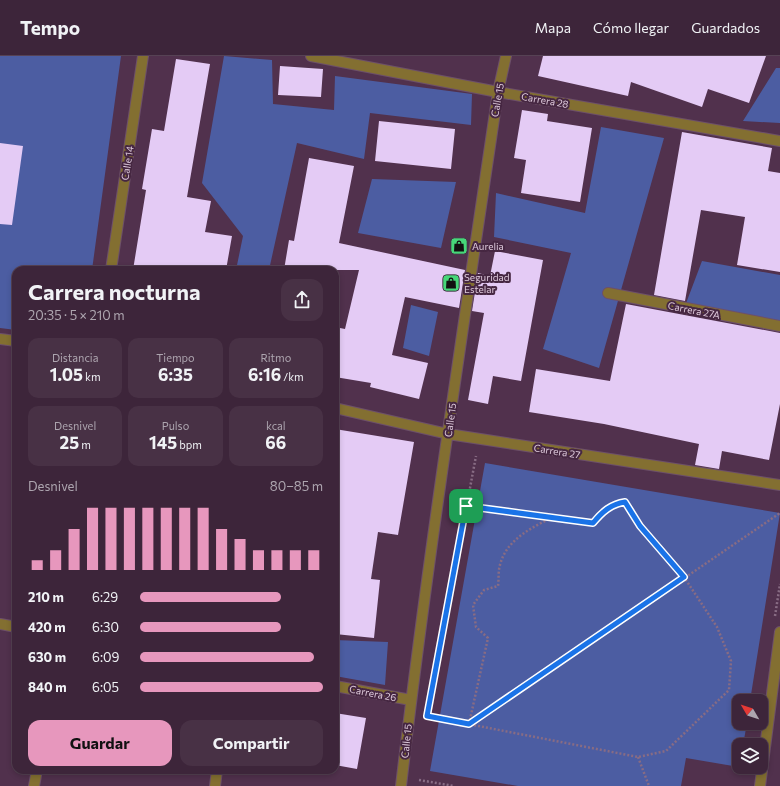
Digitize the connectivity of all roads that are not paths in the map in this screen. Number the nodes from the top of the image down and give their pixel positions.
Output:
1 (143, 56) edge
2 (311, 56) edge
3 (506, 56) edge
4 (498, 92) junction
5 (780, 141) edge
6 (112, 266) edge
7 (608, 293) dead end
8 (780, 326) edge
9 (0, 339) edge
10 (12, 340) edge
11 (339, 409) edge
12 (448, 434) junction
13 (780, 485) edge
14 (0, 624) edge
15 (12, 626) edge
16 (780, 632) edge
17 (339, 687) edge
18 (411, 700) junction
19 (36, 774) edge
20 (216, 774) edge
21 (34, 786) edge
22 (215, 786) edge
23 (401, 786) edge
24 (760, 786) edge

1 - 6 street, Calle 14
2 - 4 street, Carrera 28
3 - 4 street, Calle 15
4 - 5 street, Carrera 28
4 - 12 street, Calle 15
7 - 8 street, Carrera 27A
9 - 10 street
11 - 12 street, Carrera 27
12 - 13 street, Carrera 27
12 - 18 street, Calle 15
14 - 15 street
16 - 24 street
17 - 18 street, Carrera 26
18 - 23 street, Calle 15
19 - 21 street
20 - 22 street

